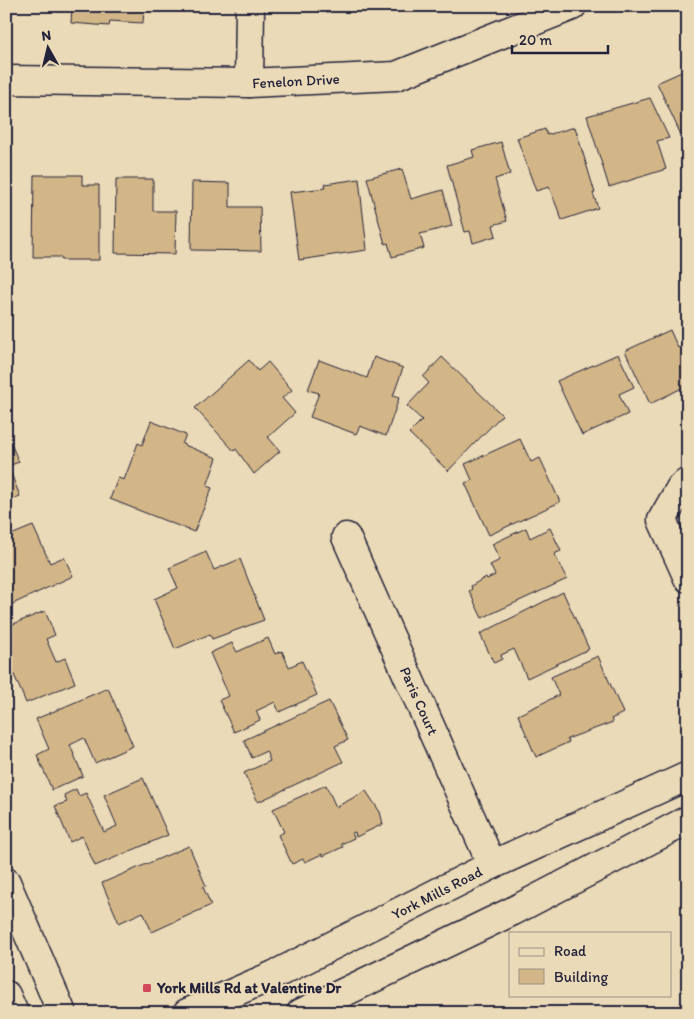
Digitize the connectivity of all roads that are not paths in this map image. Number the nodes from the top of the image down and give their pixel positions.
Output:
1 (250, 6) edge
2 (572, 6) edge
3 (6, 80) edge
4 (249, 84) junction
5 (688, 482) edge
6 (346, 537) dead end
7 (688, 578) edge
8 (688, 776) edge
9 (688, 820) edge
10 (492, 865) junction
11 (6, 882) edge
12 (6, 995) edge
13 (14, 1013) edge
14 (62, 1013) edge
15 (187, 1013) edge
16 (301, 1013) edge

1 - 4 street
2 - 4 street, Fenelon Drive
3 - 4 street, Fenelon Drive
5 - 7 street
6 - 10 street, Paris Court
8 - 10 street, York Mills Road
9 - 16 street
10 - 15 street, York Mills Road
11 - 14 street
12 - 13 street

